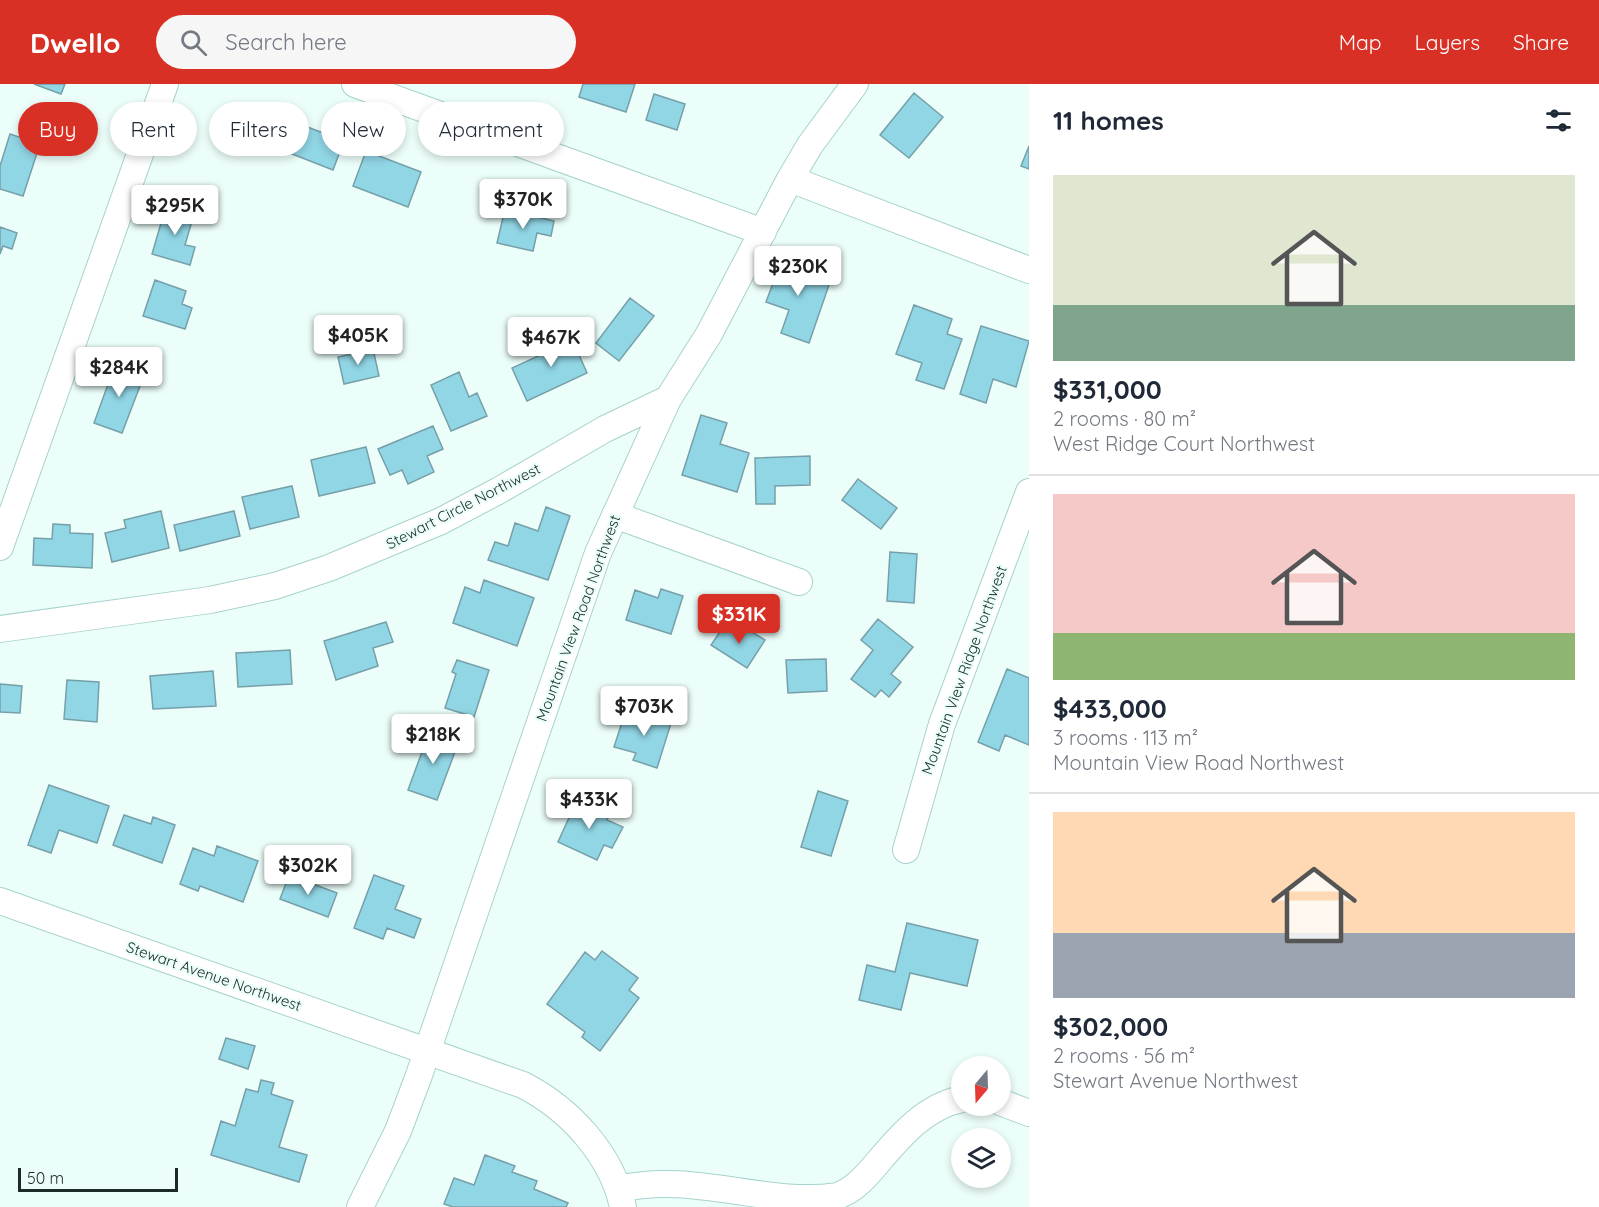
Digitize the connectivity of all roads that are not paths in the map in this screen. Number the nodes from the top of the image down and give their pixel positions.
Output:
1 (165, 84) edge
2 (355, 84) edge
3 (855, 84) edge
4 (790, 179) junction
5 (763, 232) junction
6 (1029, 270) edge
7 (668, 399) junction
8 (1029, 492) edge
9 (615, 515) junction
10 (1024, 521) edge
11 (0, 547) edge
12 (799, 582) dead end
13 (0, 629) edge
14 (906, 850) dead end
15 (0, 901) edge
16 (427, 1052) junction
17 (951, 1103) edge
18 (1011, 1106) edge
19 (1029, 1113) edge
20 (621, 1198) edge
21 (360, 1207) edge

1 - 11 street
2 - 5 street
3 - 4 street, Mountain View Road Northwest
4 - 5 street, Mountain View Road Northwest
4 - 6 street
5 - 7 street, Mountain View Road Northwest
7 - 9 street, Mountain View Road Northwest
7 - 13 street, Stewart Circle Northwest
8 - 10 street, Mountain View Ridge Northwest
9 - 12 street
9 - 16 street, Mountain View Road Northwest
10 - 14 street, Mountain View Ridge Northwest
15 - 16 street, Stewart Avenue Northwest
16 - 20 street, Stewart Avenue Northwest
16 - 21 street, Mountain View Road Northwest
17 - 20 street
18 - 19 street

